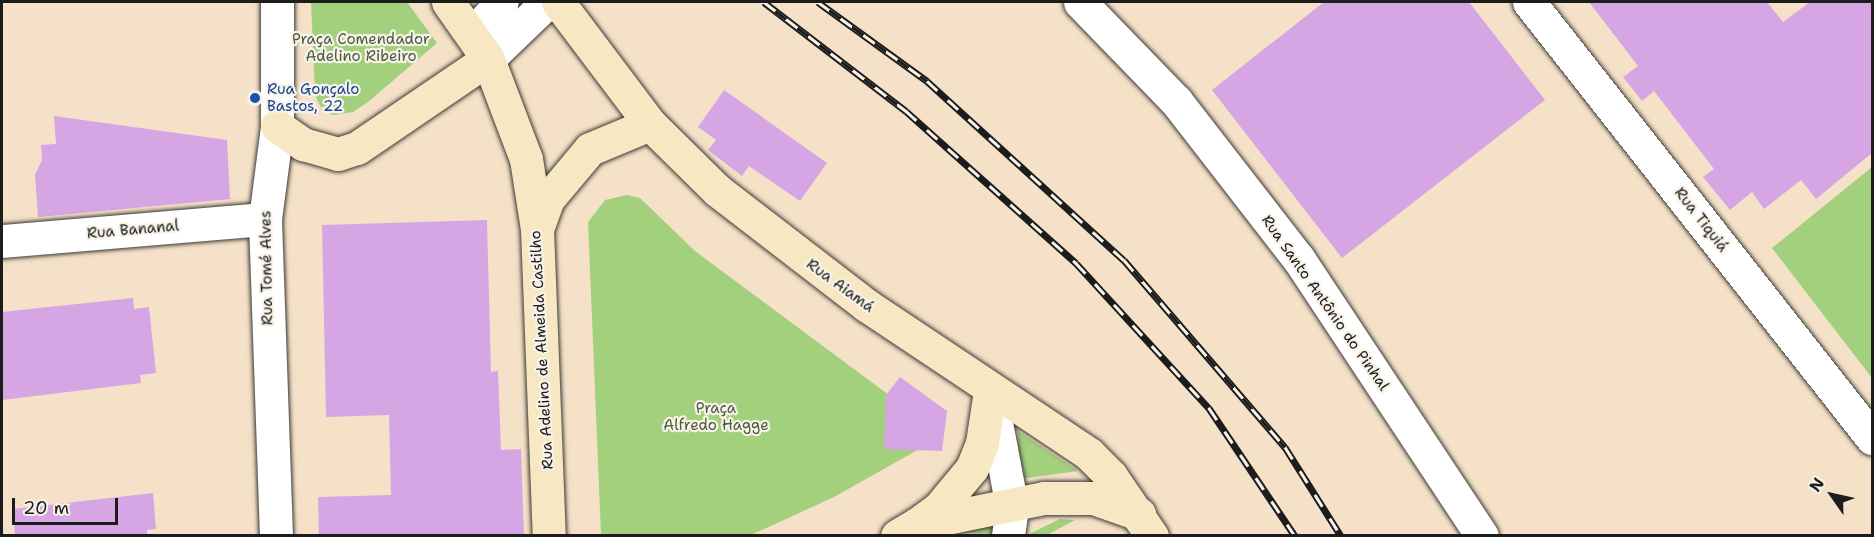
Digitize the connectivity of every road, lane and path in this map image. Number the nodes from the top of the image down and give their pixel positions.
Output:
1 (277, 2) edge
2 (448, 2) edge
3 (502, 2) edge
4 (547, 2) edge
5 (558, 2) edge
6 (1080, 2) edge
7 (1529, 2) edge
8 (480, 46) junction
9 (650, 124) junction
10 (278, 126) junction
11 (265, 219) junction
12 (537, 229) junction
13 (2, 241) edge
14 (990, 391) junction
15 (1872, 438) edge
16 (1010, 521) edge
17 (1146, 525) edge
18 (917, 532) edge
19 (276, 536) edge
20 (549, 536) edge
21 (1482, 536) edge

1 - 10 street, Rua Tomé Alves
2 - 8 main road, Rua Adelino de Almeida Castilho
3 - 8 street
4 - 8 street
5 - 9 main road, Rua Aiamá
6 - 21 street, Rua Santo Antônio do Pinhal
7 - 15 street, Rua Tiquiá
8 - 10 main road
8 - 12 main road, Rua Adelino de Almeida Castilho
9 - 12 main road
9 - 14 main road, Rua Aiamá
10 - 11 street, Rua Tomé Alves
11 - 13 street, Rua Bananal
11 - 19 street, Rua Tomé Alves
12 - 20 main road, Rua Adelino de Almeida Castilho
14 - 16 street
14 - 17 main road, Rua Aiamá
14 - 18 main road
16 - 17 main road
16 - 18 main road

